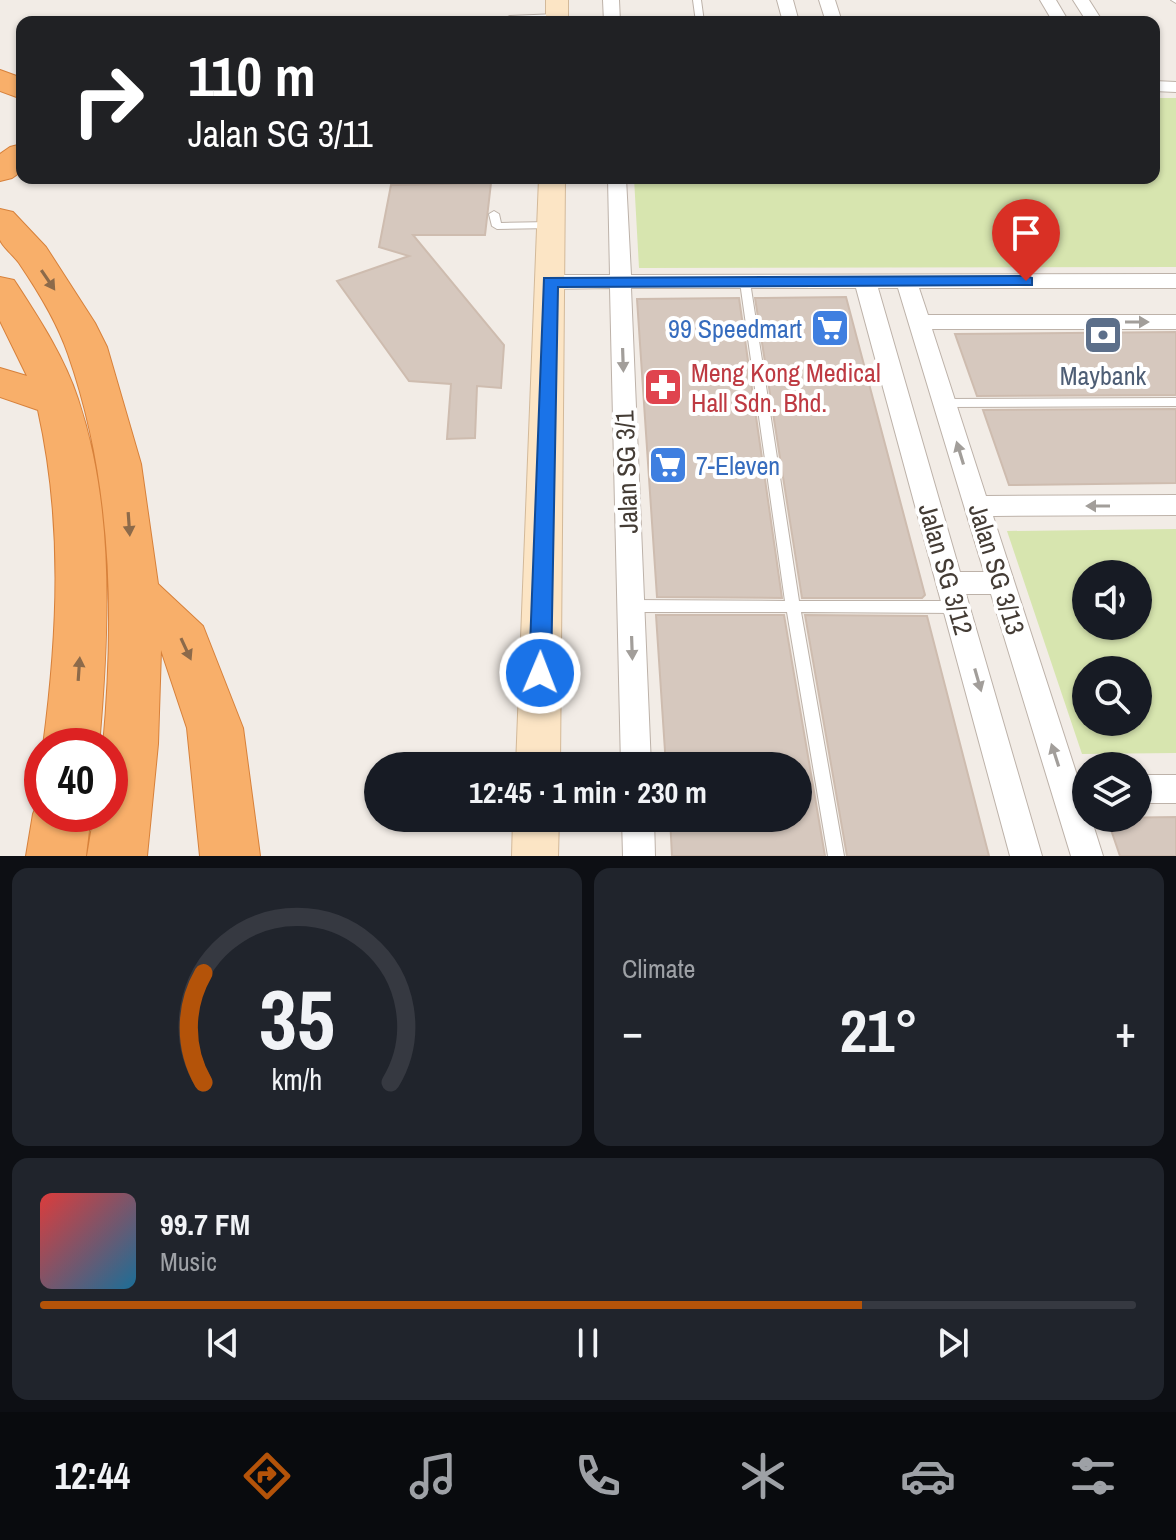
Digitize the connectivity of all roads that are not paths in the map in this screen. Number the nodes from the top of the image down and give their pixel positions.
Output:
1 (557, 13) edge
2 (529, 16) edge
3 (16, 159) edge
4 (0, 171) edge
5 (552, 184) edge
6 (617, 184) edge
7 (494, 214) dead end
8 (0, 220) edge
9 (551, 225) junction
10 (865, 281) junction
11 (906, 281) junction
12 (1176, 281) edge
13 (550, 282) junction
14 (620, 282) junction
15 (745, 282) junction
16 (0, 289) edge
17 (919, 322) junction
18 (1176, 322) edge
19 (0, 382) edge
20 (58, 401) junction
21 (1176, 402) edge
22 (945, 403) junction
23 (1176, 505) edge
24 (977, 506) junction
25 (1001, 583) junction
26 (134, 592) junction
27 (954, 595) junction
28 (630, 606) junction
29 (793, 606) junction
30 (73, 728) edge
31 (538, 752) edge
32 (635, 752) edge
33 (1072, 779) edge
34 (1152, 789) edge
35 (1176, 789) edge
36 (59, 832) edge
37 (536, 832) edge
38 (638, 832) edge
39 (1083, 832) edge
40 (56, 856) edge
41 (117, 856) edge
42 (230, 856) edge
43 (535, 856) edge
44 (639, 856) edge
45 (836, 856) edge
46 (1026, 856) edge
47 (1087, 856) edge

1 - 2 lane
3 - 4 highway
5 - 9 street
6 - 14 street, Jalan SG 3/1
7 - 9 lane
8 -> 26 highway
9 - 13 street
10 - 11 street
10 - 15 street
10 - 27 street, Jalan SG 3/12
11 - 12 street
11 - 17 street, Jalan SG 3/13
13 - 14 street
13 - 31 street
14 - 15 street
14 -> 28 street, Jalan SG 3/1
15 - 29 lane
16 - 20 highway
17 -> 18 street
17 - 22 street, Jalan SG 3/13
19 - 20 highway
30 -> 20 highway
21 - 22 lane
24 -> 22 street, Jalan SG 3/13
23 -> 24 street
24 - 25 street, Jalan SG 3/13
25 - 27 street
33 -> 25 street, Jalan SG 3/13
26 - 41 highway
26 -> 42 highway
27 - 29 lane
27 -> 46 street, Jalan SG 3/12
28 - 29 lane
28 -> 32 street, Jalan SG 3/1
29 - 45 lane
34 - 35 street
36 - 40 highway
37 - 43 street
38 - 44 street
39 - 47 street, Jalan SG 3/13

